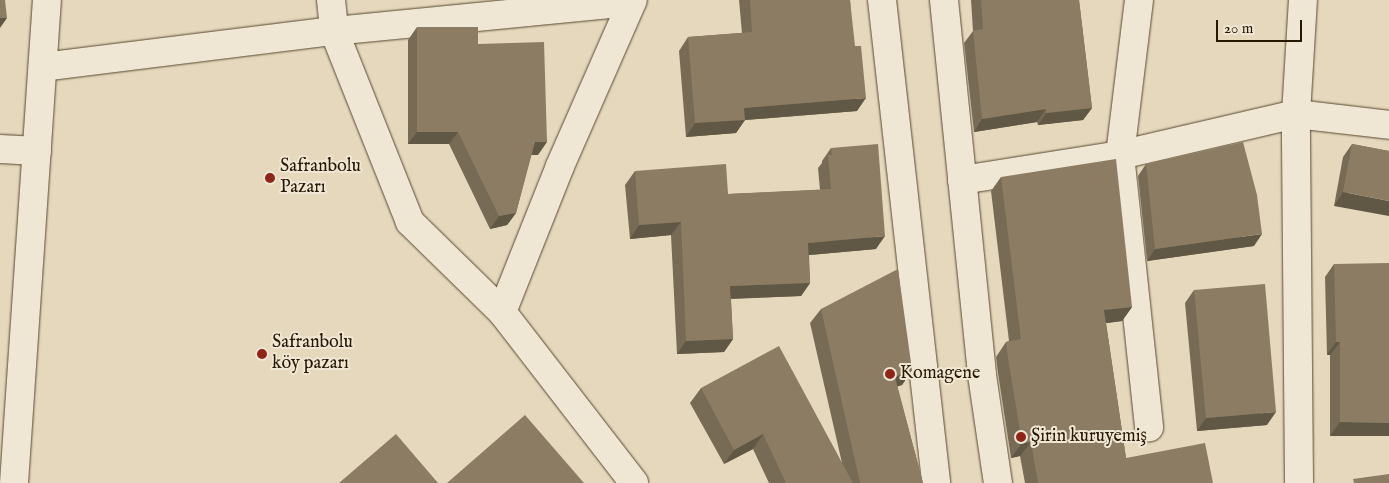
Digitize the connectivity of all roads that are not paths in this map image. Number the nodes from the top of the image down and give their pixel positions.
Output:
1 (47, 0) edge
2 (331, 0) edge
3 (882, 0) edge
4 (944, 0) edge
5 (1139, 0) edge
6 (1303, 0) edge
7 (633, 1) edge
8 (334, 31) junction
9 (43, 67) junction
10 (1296, 114) junction
11 (1389, 125) edge
12 (0, 149) edge
13 (37, 151) junction
14 (1120, 155) junction
15 (962, 180) junction
16 (502, 312) junction
17 (1149, 427) dead end
18 (14, 483) edge
19 (634, 483) edge
20 (936, 483) edge
21 (998, 483) edge
22 (1299, 483) edge

1 - 9 street
2 - 8 street
3 - 20 street
4 - 15 street
5 - 14 street
6 - 10 street
7 - 8 street
7 - 16 street
8 - 9 street
8 - 16 street
9 - 13 street
10 - 11 street
10 - 14 street
10 - 22 street
12 - 13 street
13 - 18 street
14 - 15 street
14 - 17 street
15 - 21 street
16 - 19 street

